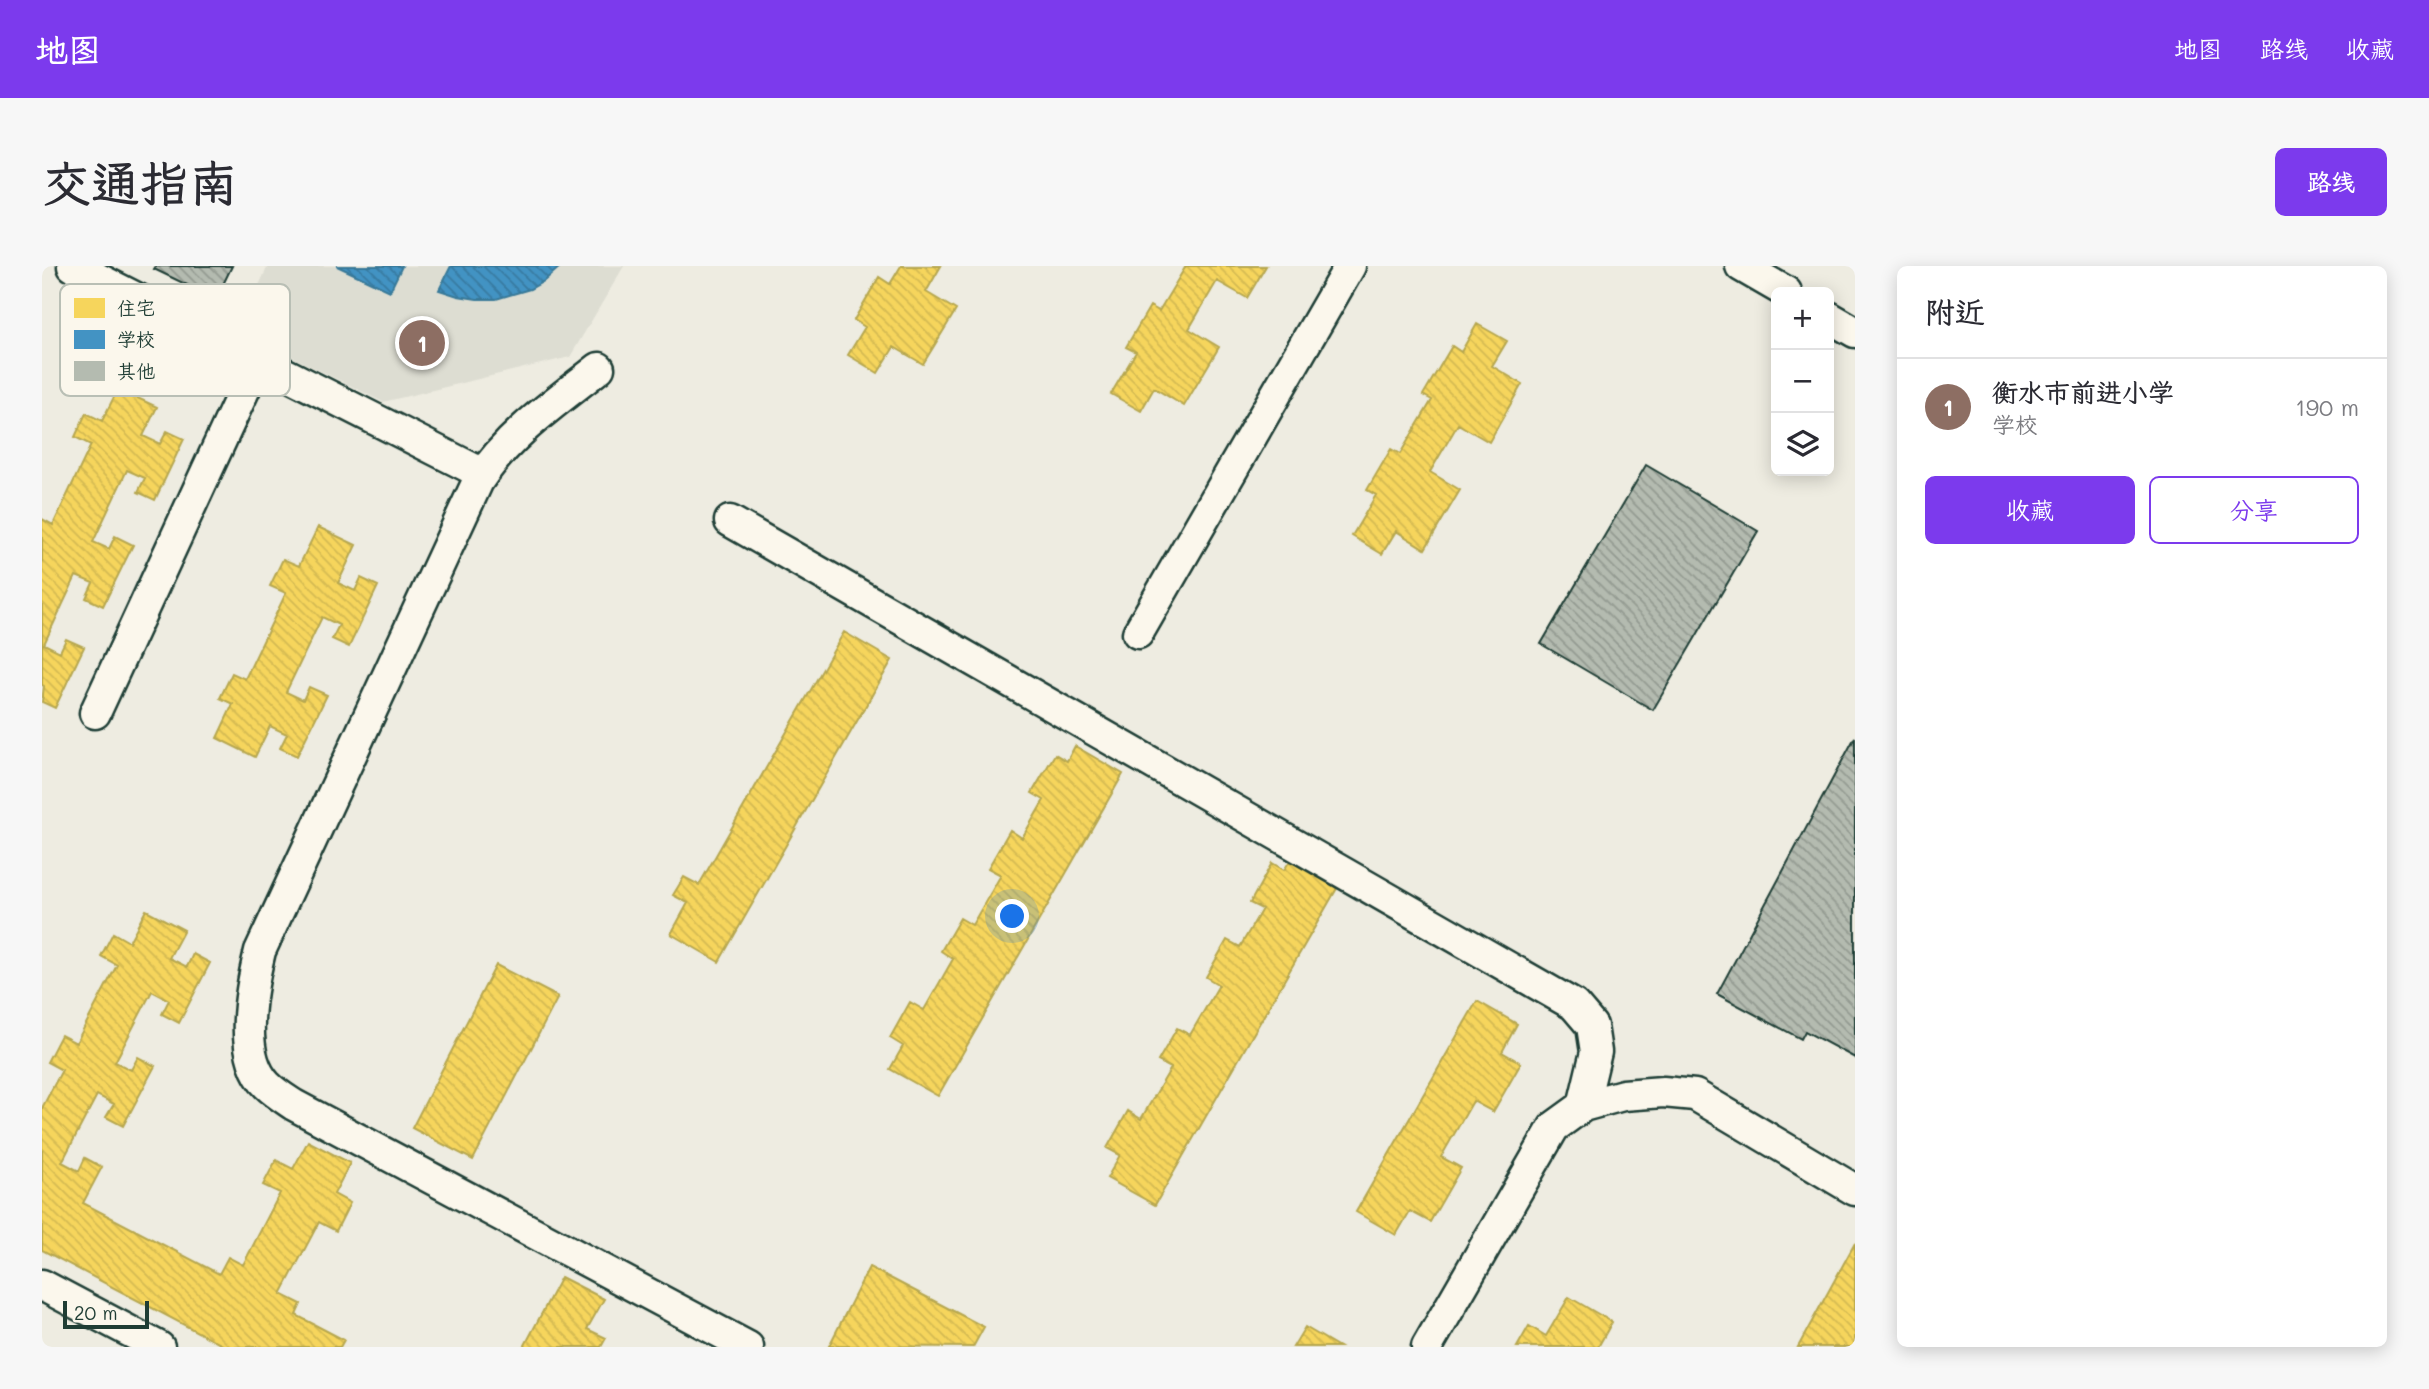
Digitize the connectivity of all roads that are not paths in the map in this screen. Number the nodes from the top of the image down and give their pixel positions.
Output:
1 (74, 266) edge
2 (1350, 266) edge
3 (1741, 266) edge
4 (109, 284) edge
5 (1777, 287) edge
6 (1834, 320) edge
7 (1855, 332) edge
8 (599, 368) dead end
9 (290, 376) edge
10 (241, 396) edge
11 (483, 474) junction
12 (730, 520) dead end
13 (1138, 633) dead end
14 (95, 713) dead end
15 (1583, 1107) junction
16 (1855, 1190) edge
17 (42, 1284) edge
18 (159, 1347) edge
19 (748, 1347) edge
20 (1427, 1347) edge

1 - 4 street
2 - 13 street
3 - 5 street
6 - 7 street
8 - 11 street
9 - 11 street
10 - 14 street
11 - 19 street
12 - 15 street
15 - 16 street
15 - 20 street
17 - 18 street

